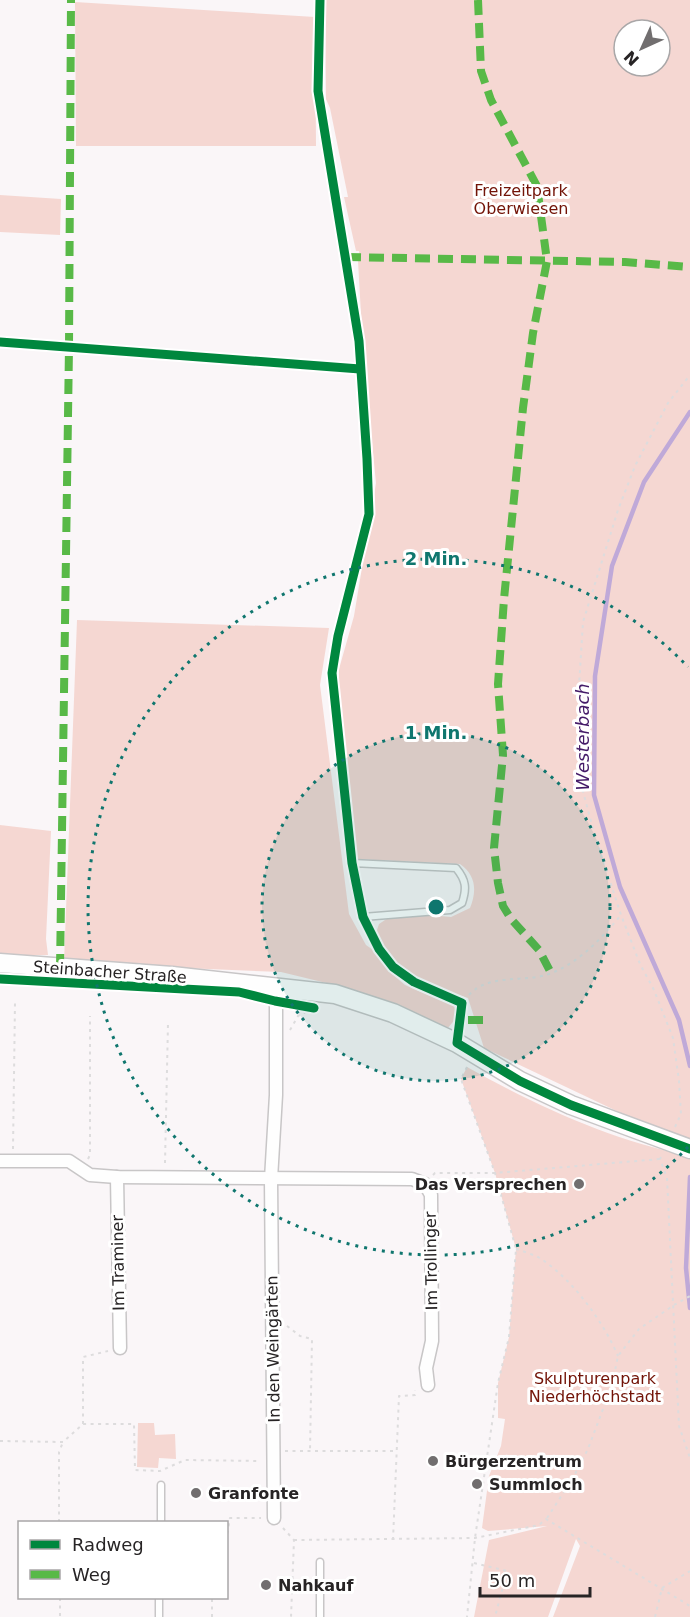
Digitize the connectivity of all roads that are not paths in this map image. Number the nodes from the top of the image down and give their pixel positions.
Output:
1 (363, 917) junction
2 (0, 963) edge
3 (276, 994) junction
4 (457, 1043) junction
5 (680, 1146) edge
6 (6, 1161) edge
7 (117, 1177) junction
8 (271, 1179) junction
9 (120, 1348) road end
10 (428, 1385) dead end
11 (161, 1485) dead end
12 (274, 1518) road end
13 (161, 1521) edge
14 (320, 1562) dead end
15 (159, 1599) edge
16 (159, 1617) edge
17 (320, 1617) edge

1 - 1 lane
1 - 4 lane
2 - 3 main road, Steinbacher Straße
3 - 4 main road, Steinbacher Straße
3 - 8 street, In den Weingärten
4 - 5 main road, Steinbacher Straße
6 - 7 street
7 - 8 street
7 - 9 street, Im Traminer
8 - 10 street, Im Trollinger
8 - 12 street, In den Weingärten
11 - 13 lane
14 - 17 lane
15 - 16 lane

